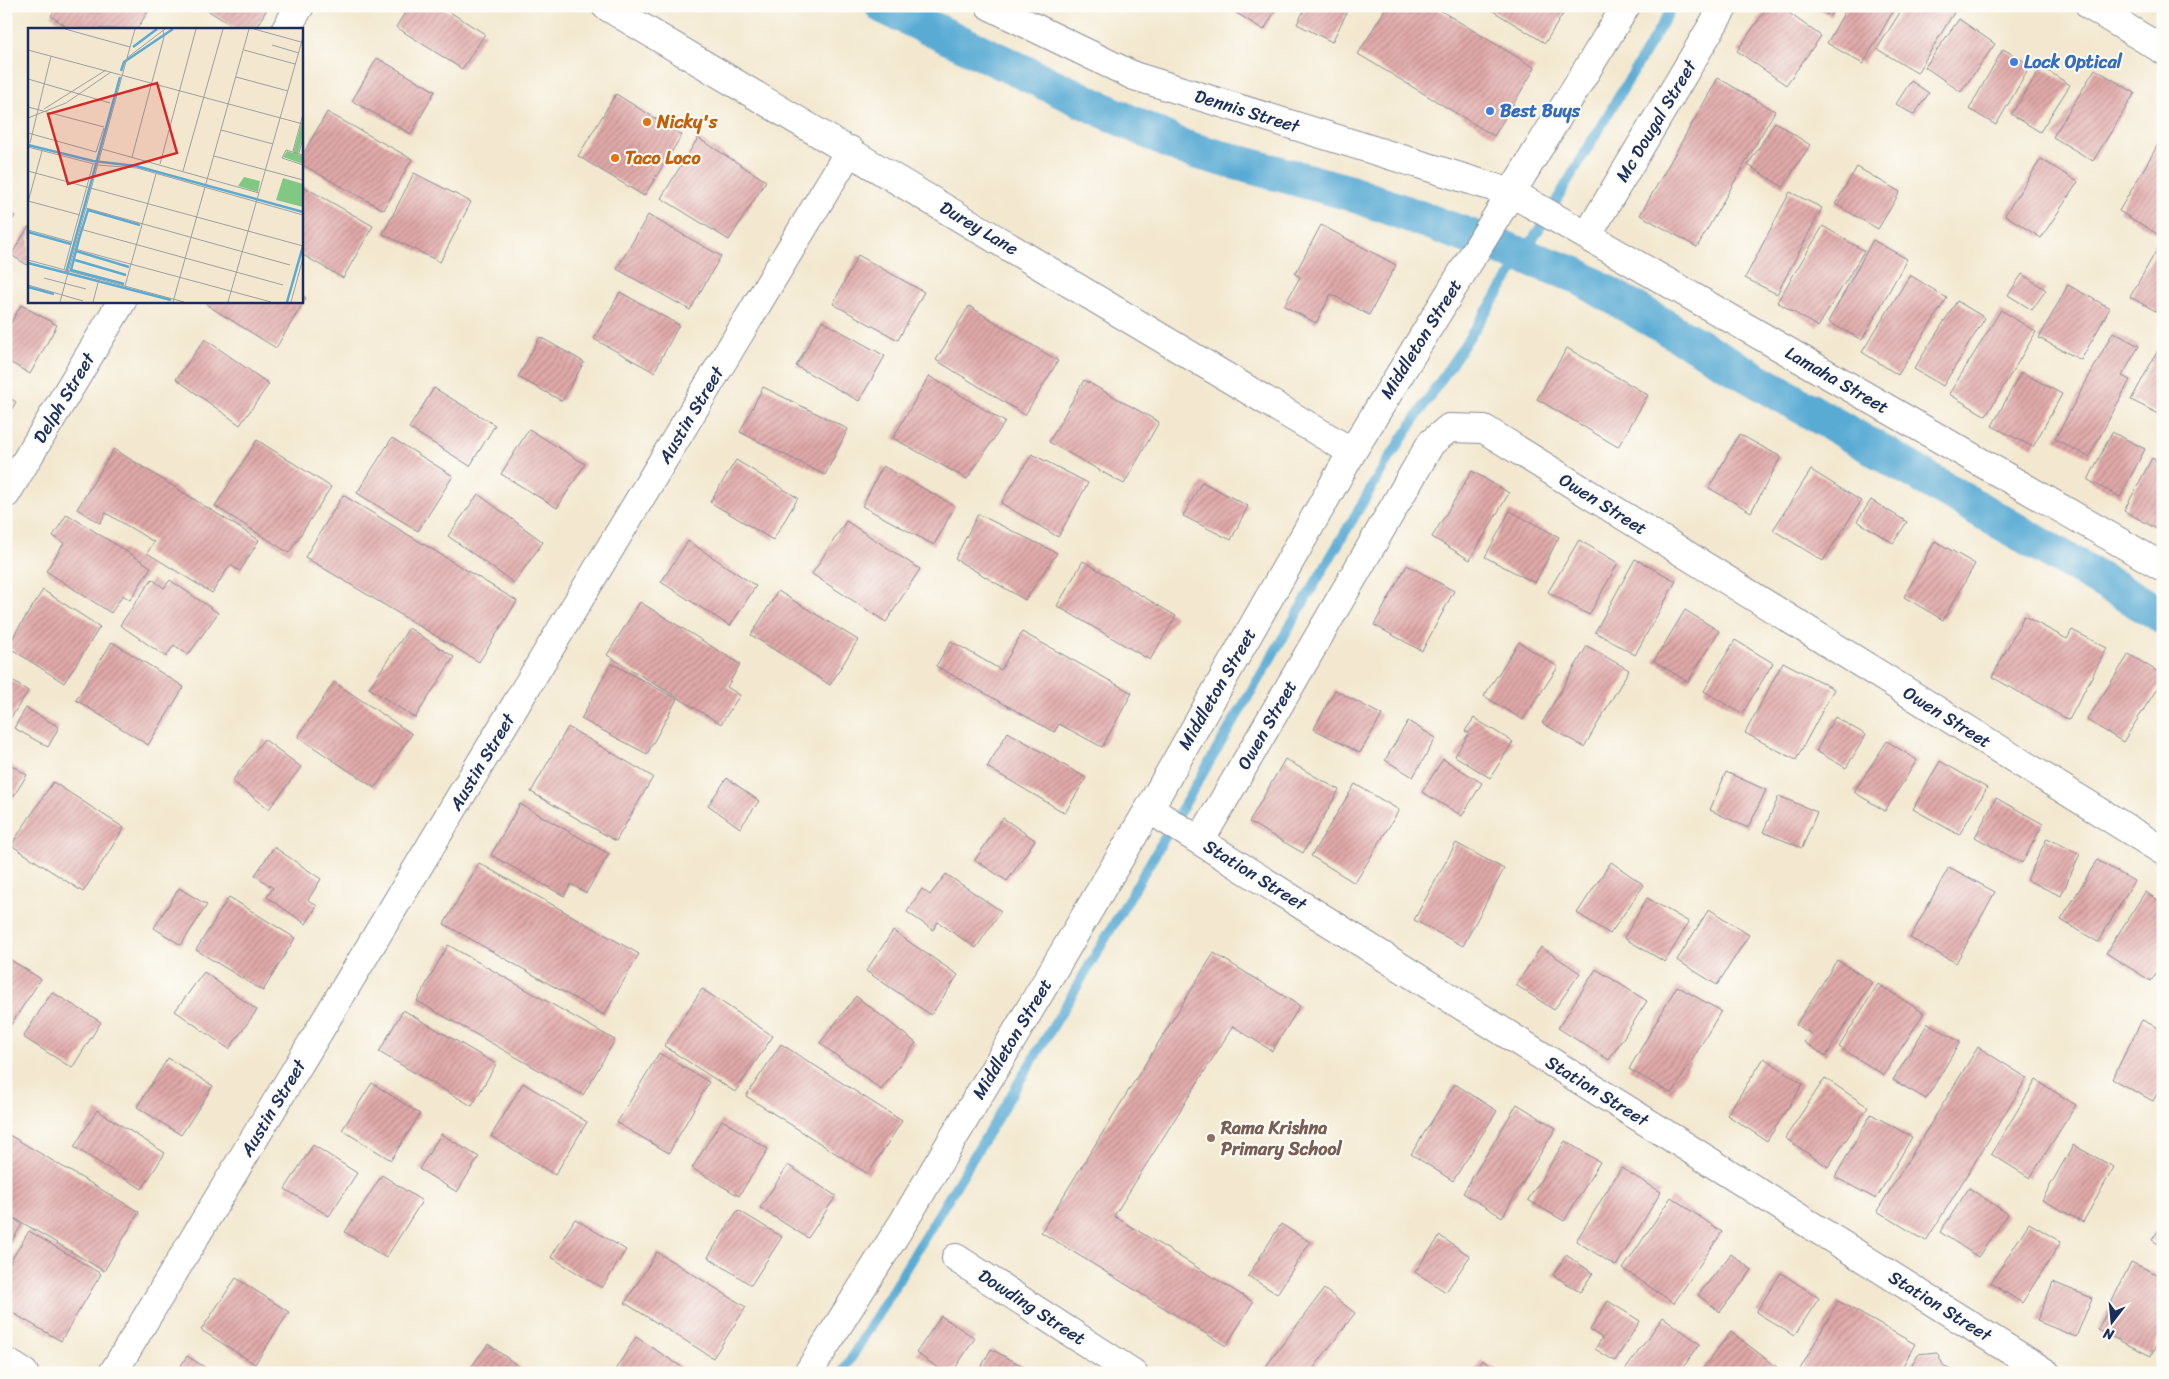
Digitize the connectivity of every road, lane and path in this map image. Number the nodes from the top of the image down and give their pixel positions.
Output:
1 (300, 6) edge
2 (606, 6) edge
3 (990, 6) edge
4 (1626, 6) edge
5 (1724, 6) edge
6 (2090, 6) edge
7 (287, 28) edge
8 (2163, 50) edge
9 (850, 150) junction
10 (1519, 196) junction
11 (1582, 233) junction
12 (121, 302) edge
13 (1352, 452) junction
14 (6, 494) edge
15 (2163, 567) edge
16 (1149, 809) junction
17 (1200, 840) junction
18 (2163, 851) edge
19 (956, 1258) dead end
20 (6, 1362) edge
21 (24, 1373) edge
22 (113, 1373) edge
23 (808, 1373) edge
24 (1132, 1373) edge
25 (2046, 1373) edge

1 - 7 street
2 - 9 street, Durey Lane
3 - 10 street, Dennis Street
4 - 10 street, Middleton Street
5 - 11 street, Mc Dougal Street
6 - 8 street
9 - 13 street, Durey Lane
9 - 22 street, Austin Street
10 - 11 street, Lamaha Street
10 - 13 street, Middleton Street
11 - 15 street, Lamaha Street
12 - 14 street, Delph Street
13 - 16 street, Middleton Street
16 - 17 street, Station Street
16 - 23 street, Middleton Street
17 - 18 street, Owen Street
17 - 25 street, Station Street
19 - 24 street, Dowding Street
20 - 21 street

